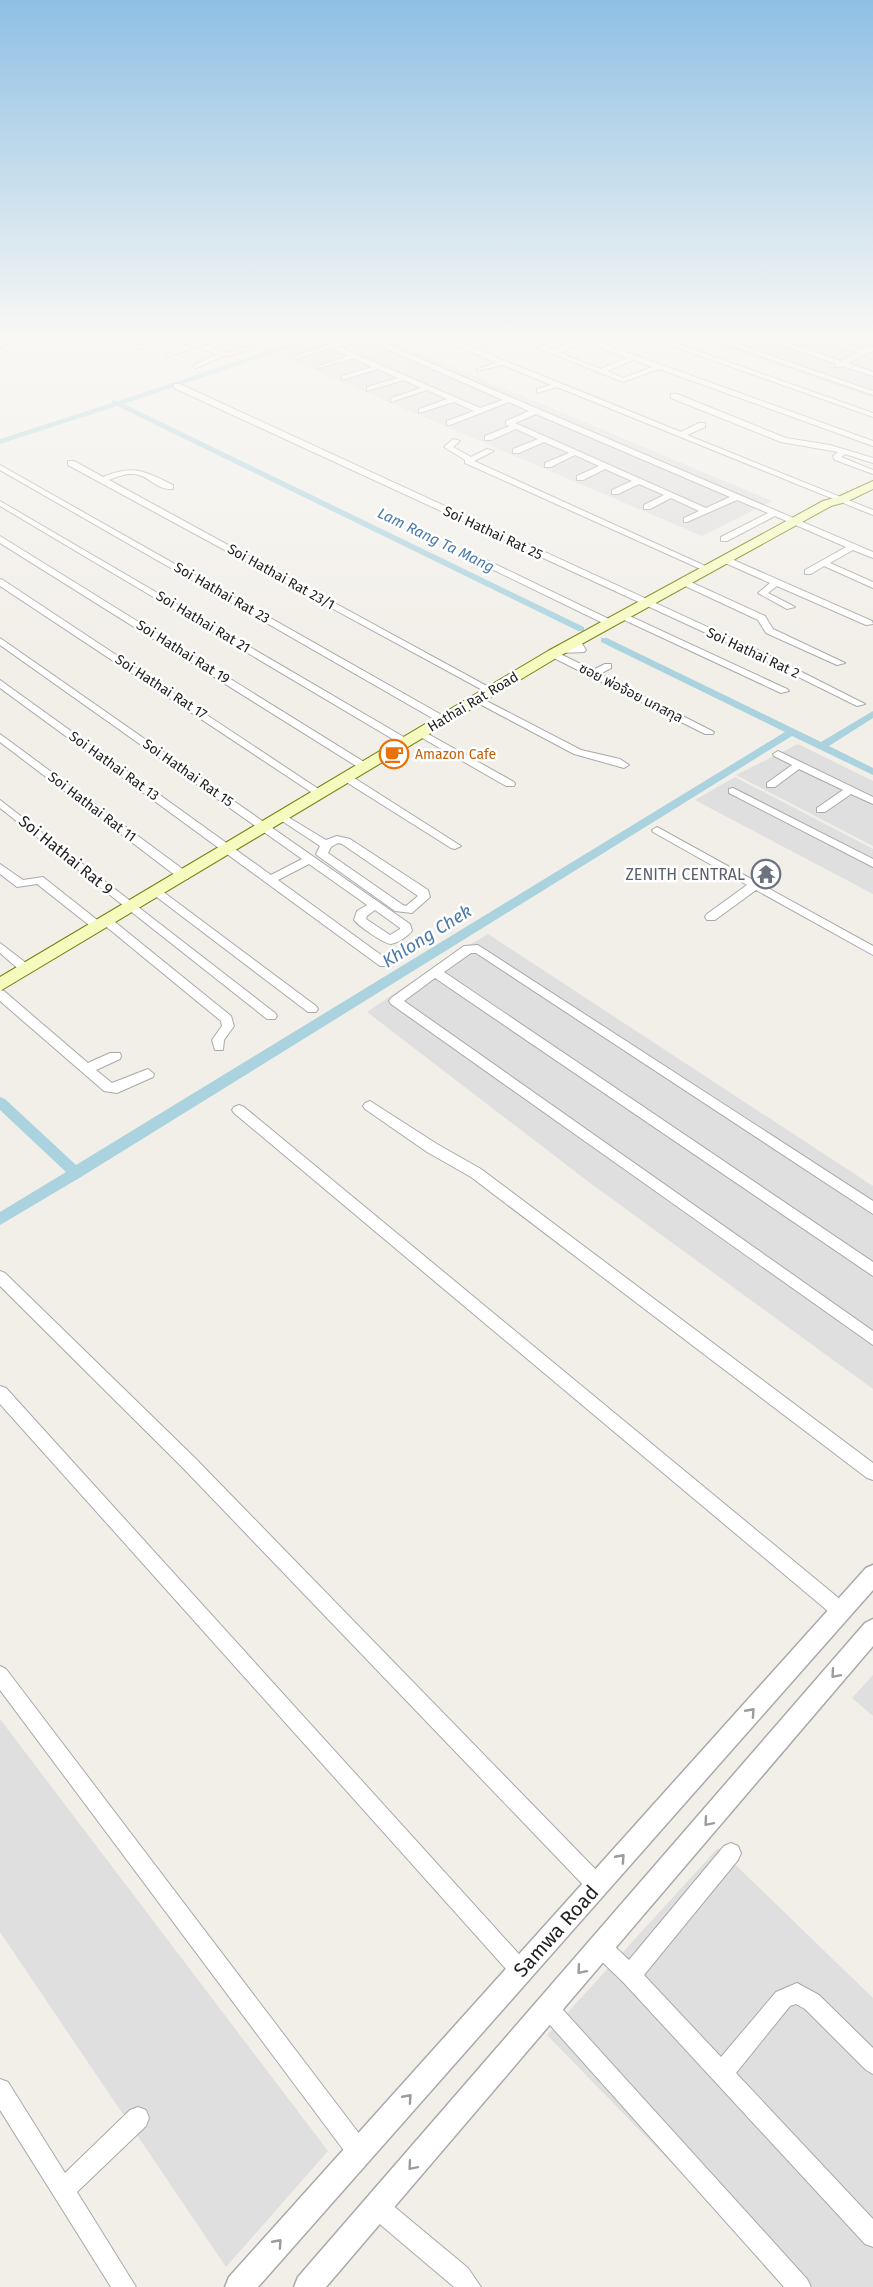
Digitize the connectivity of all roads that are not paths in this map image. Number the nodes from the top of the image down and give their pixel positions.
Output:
1 (304, 445) edge
2 (451, 445) edge
3 (532, 445) edge
4 (555, 445) edge
5 (614, 445) edge
6 (705, 445) edge
7 (730, 445) edge
8 (808, 445) edge
9 (718, 450) junction
10 (490, 451) dead end
11 (516, 451) dead end
12 (574, 453) junction
13 (469, 459) junction
14 (71, 463) dead end
15 (548, 465) dead end
16 (605, 466) junction
17 (0, 467) edge
18 (811, 475) dead end
19 (872, 477) edge
20 (580, 478) dead end
21 (103, 480) junction
22 (638, 481) junction
23 (798, 483) junction
24 (170, 487) dead end
25 (615, 492) dead end
26 (671, 495) junction
27 (736, 497) junction
28 (833, 499) junction
29 (0, 503) edge
30 (647, 507) dead end
31 (706, 511) junction
32 (774, 513) junction
33 (873, 513) edge
34 (687, 520) dead end
35 (794, 521) junction
36 (0, 539) edge
37 (724, 539) dead end
38 (853, 546) junction
39 (873, 555) edge
40 (472, 556) dead end
41 (726, 560) junction
42 (824, 563) junction
43 (708, 569) junction
44 (808, 572) dead end
45 (0, 582) edge
46 (684, 582) junction
47 (776, 582) junction
48 (873, 585) edge
49 (646, 603) junction
50 (790, 607) dead end
51 (616, 620) junction
52 (869, 623) dead end
53 (0, 641) edge
54 (557, 652) junction
55 (840, 663) dead end
56 (608, 666) dead end
57 (593, 674) junction
58 (0, 683) edge
59 (491, 691) junction
60 (765, 695) dead end
61 (477, 699) junction
62 (860, 704) dead end
63 (443, 720) junction
64 (709, 732) dead end
65 (421, 733) junction
66 (0, 737) edge
67 (405, 742) junction
68 (777, 754) dead end
69 (799, 764) junction
70 (624, 765) dead end
71 (365, 767) junction
72 (347, 778) junction
73 (510, 784) dead end
74 (771, 785) dead end
75 (850, 790) junction
76 (733, 791) dead end
77 (321, 794) junction
78 (873, 801) edge
79 (0, 803) edge
80 (821, 810) dead end
81 (283, 817) junction
82 (265, 827) junction
83 (657, 830) dead end
84 (326, 845) junction
85 (455, 846) dead end
86 (228, 850) junction
87 (309, 859) junction
88 (873, 864) edge
89 (0, 868) edge
90 (184, 876) junction
91 (270, 880) junction
92 (755, 885) junction
93 (158, 892) junction
94 (375, 905) dead end
95 (131, 907) junction
96 (711, 917) dead end
97 (102, 924) junction
98 (0, 947) edge
99 (873, 951) edge
100 (384, 963) dead end
101 (26, 969) junction
102 (435, 972) junction
103 (0, 985) edge
104 (0, 994) edge
105 (312, 1009) dead end
106 (271, 1016) dead end
107 (219, 1047) dead end
108 (115, 1056) dead end
109 (87, 1069) junction
110 (148, 1074) dead end
111 (370, 1106) dead end
112 (238, 1110) dead end
113 (873, 1208) edge
114 (873, 1270) edge
115 (0, 1277) edge
116 (873, 1339) edge
117 (0, 1393) edge
118 (873, 1473) edge
119 (873, 1575) edge
120 (841, 1611) junction
121 (870, 1640) edge
122 (0, 1675) edge
123 (731, 1853) dead end
124 (597, 1885) junction
125 (601, 1947) junction
126 (521, 1971) junction
127 (630, 1975) junction
128 (548, 2008) junction
129 (873, 2063) edge
130 (722, 2073) junction
131 (0, 2090) edge
132 (138, 2118) dead end
133 (359, 2152) junction
134 (63, 2191) junction
135 (377, 2206) junction
136 (873, 2236) edge
137 (124, 2287) edge
138 (239, 2287) edge
139 (308, 2287) edge
140 (469, 2287) edge
141 (798, 2287) edge

1 - 49 street, Soi Hathai Rat 25
2 - 13 street
3 - 11 street
4 - 12 street
5 - 27 street
6 - 9 street
7 - 9 street
8 - 19 street
9 - 23 street
10 - 13 street
12 - 15 street
12 - 16 street
13 - 43 street
14 - 21 street, Soi Hathai Rat 23/1
16 - 20 street
16 - 22 street
17 - 63 street, Soi Hathai Rat 23
18 - 23 street
19 - 28 main road, Hathai Rat Road
21 - 24 street
21 - 59 street, Soi Hathai Rat 23/1
22 - 25 street
22 - 26 street
23 - 28 street
26 - 30 street
26 - 31 street
27 - 31 street
27 - 32 street
28 - 33 street
28 - 35 main road, Hathai Rat Road
29 - 67 street, Soi Hathai Rat 21
31 - 34 street
32 - 35 street
32 - 37 street
35 - 38 street
35 - 41 main road, Hathai Rat Road
36 - 71 street, Soi Hathai Rat 19
38 - 39 street
38 - 42 street
40 - 51 street
41 - 43 main road, Hathai Rat Road
41 - 47 street
42 - 44 street
42 - 48 street
43 - 46 main road, Hathai Rat Road
45 - 77 street, Soi Hathai Rat 17
46 - 49 main road, Hathai Rat Road
46 - 55 street
47 - 50 street
47 - 52 street
49 - 51 main road, Hathai Rat Road
49 - 62 street, Soi Hathai Rat 2
51 - 54 main road, Hathai Rat Road
51 - 60 street
53 - 82 street, Soi Hathai Rat 15
54 - 57 street, ซอย พ่อจ้อย นกสกุล
54 - 59 main road, Hathai Rat Road
56 - 57 street
57 - 64 street, ซอย พ่อจ้อย นกสกุล
58 - 86 street, Soi Hathai Rat 13
59 - 61 main road, Hathai Rat Road
61 - 63 main road, Hathai Rat Road
61 - 70 street
63 - 65 main road, Hathai Rat Road
65 - 67 main road, Hathai Rat Road
65 - 73 street
66 - 90 street, Soi Hathai Rat 11
67 - 71 main road, Hathai Rat Road
68 - 69 street
69 - 74 street
69 - 75 street
71 - 72 main road, Hathai Rat Road
72 - 77 main road, Hathai Rat Road
72 - 85 street
75 - 78 street
75 - 80 street
76 - 88 street
77 - 81 main road, Hathai Rat Road
79 - 95 street, Soi Hathai Rat 9
81 - 82 main road, Hathai Rat Road
81 - 84 street
82 - 86 main road, Hathai Rat Road
82 - 87 street, Soi Hathai Rat 15
83 - 92 street
84 - 84 street
86 - 90 main road, Hathai Rat Road
86 - 91 street, Soi Hathai Rat 13
87 - 91 street
87 - 94 street, Soi Hathai Rat 15
89 - 97 street
90 - 93 main road, Hathai Rat Road
91 - 100 street, Soi Hathai Rat 13
92 - 96 street
92 - 99 street
93 - 95 main road, Hathai Rat Road
93 - 105 street
95 - 97 main road, Hathai Rat Road
95 - 106 street, Soi Hathai Rat 9
97 - 101 main road, Hathai Rat Road
97 - 107 street
98 - 101 street
101 - 103 main road, Hathai Rat Road
102 - 113 street
102 - 114 street
102 - 116 street
104 - 109 street
108 - 109 street
109 - 110 street
111 - 118 street
112 - 120 street
115 - 124 street
117 - 126 street
119 - 120 street, Samwa Road
124 -> 120 street, Samwa Road
121 -> 125 street
122 - 133 street
123 - 127 street
124 - 126 street, Samwa Road
125 - 127 street
125 -> 128 street
133 -> 126 street, Samwa Road
127 - 130 street
128 -> 135 street
128 - 141 street
129 - 130 street
130 - 136 street
131 - 134 street
132 - 134 street
138 -> 133 street, Samwa Road
134 - 137 street
135 - 139 street
135 - 140 street

